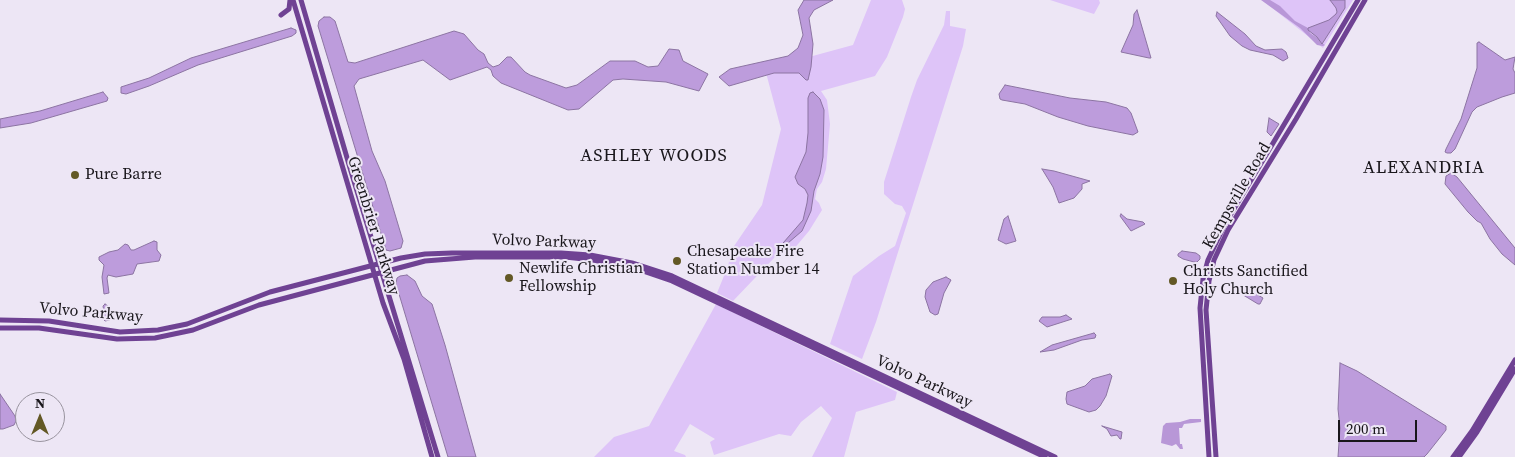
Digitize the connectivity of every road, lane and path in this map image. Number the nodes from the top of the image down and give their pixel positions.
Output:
1 (292, 0) edge
2 (301, 0) edge
3 (1358, 0) edge
4 (1366, 0) edge
5 (281, 15) dead end
6 (379, 263) junction
7 (372, 264) junction
8 (382, 272) junction
9 (374, 274) junction
10 (0, 320) edge
11 (0, 328) edge
12 (1514, 364) edge
13 (432, 457) edge
14 (438, 457) edge
15 (1045, 457) edge
16 (1055, 457) edge
17 (1209, 457) edge
18 (1216, 457) edge
19 (1453, 457) edge
20 (1459, 457) edge

1 - 5 main road
1 - 7 main road, Greenbrier Parkway
2 - 6 main road, Greenbrier Parkway
3 - 17 main road, Kempsville Road
4 - 18 main road, Kempsville Road
6 - 7 main road, Volvo Parkway
6 - 8 main road, Greenbrier Parkway
6 - 16 main road, Volvo Parkway
7 - 9 main road, Greenbrier Parkway
7 - 10 main road, Volvo Parkway
8 - 9 main road, Volvo Parkway
8 - 14 main road, Greenbrier Parkway
8 - 15 main road, Volvo Parkway
9 - 11 main road, Volvo Parkway
9 - 13 main road, Greenbrier Parkway
12 - 19 main road
12 - 20 main road

